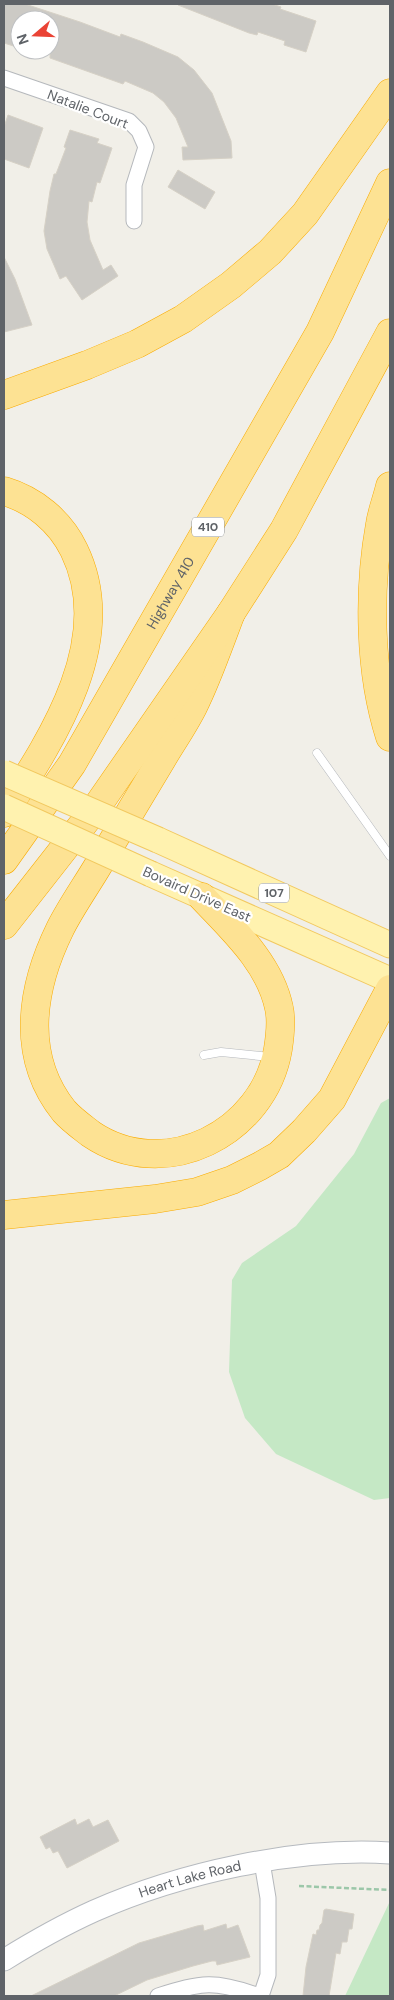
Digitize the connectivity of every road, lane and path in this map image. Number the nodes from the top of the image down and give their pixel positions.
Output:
1 (4, 78) edge
2 (390, 93) edge
3 (390, 183) edge
4 (134, 221) dead end
5 (390, 333) edge
6 (4, 395) edge
7 (390, 486) edge
8 (4, 491) edge
9 (231, 612) junction
10 (390, 737) edge
11 (317, 753) dead end
12 (4, 773) edge
13 (4, 807) edge
14 (4, 813) edge
15 (390, 856) edge
16 (4, 860) edge
17 (202, 896) junction
18 (4, 925) edge
19 (390, 945) edge
20 (390, 980) edge
21 (390, 989) edge
22 (204, 1055) dead end
23 (277, 1058) junction
24 (4, 1215) edge
25 (390, 1854) edge
26 (262, 1862) junction
27 (299, 1886) dead end
28 (390, 1890) edge
29 (4, 1960) edge
30 (158, 1996) edge
31 (260, 1996) edge

1 - 4 street, Natalie Court
2 - 6 highway
3 - 16 highway, Highway 410 / 410
5 - 9 highway
7 - 10 highway
8 - 14 highway
9 - 18 highway
9 - 23 highway
11 - 15 lane
12 - 19 main road, 107, bridge
13 - 17 main road, Bovaird Drive East / 107, bridge
17 - 20 main road, Bovaird Drive East / 107
17 - 23 highway
21 - 24 highway
22 - 23 lane
25 - 26 street, Heart Lake Road
26 - 29 street, Heart Lake Road
26 - 31 street
27 - 28 path
30 - 31 street

